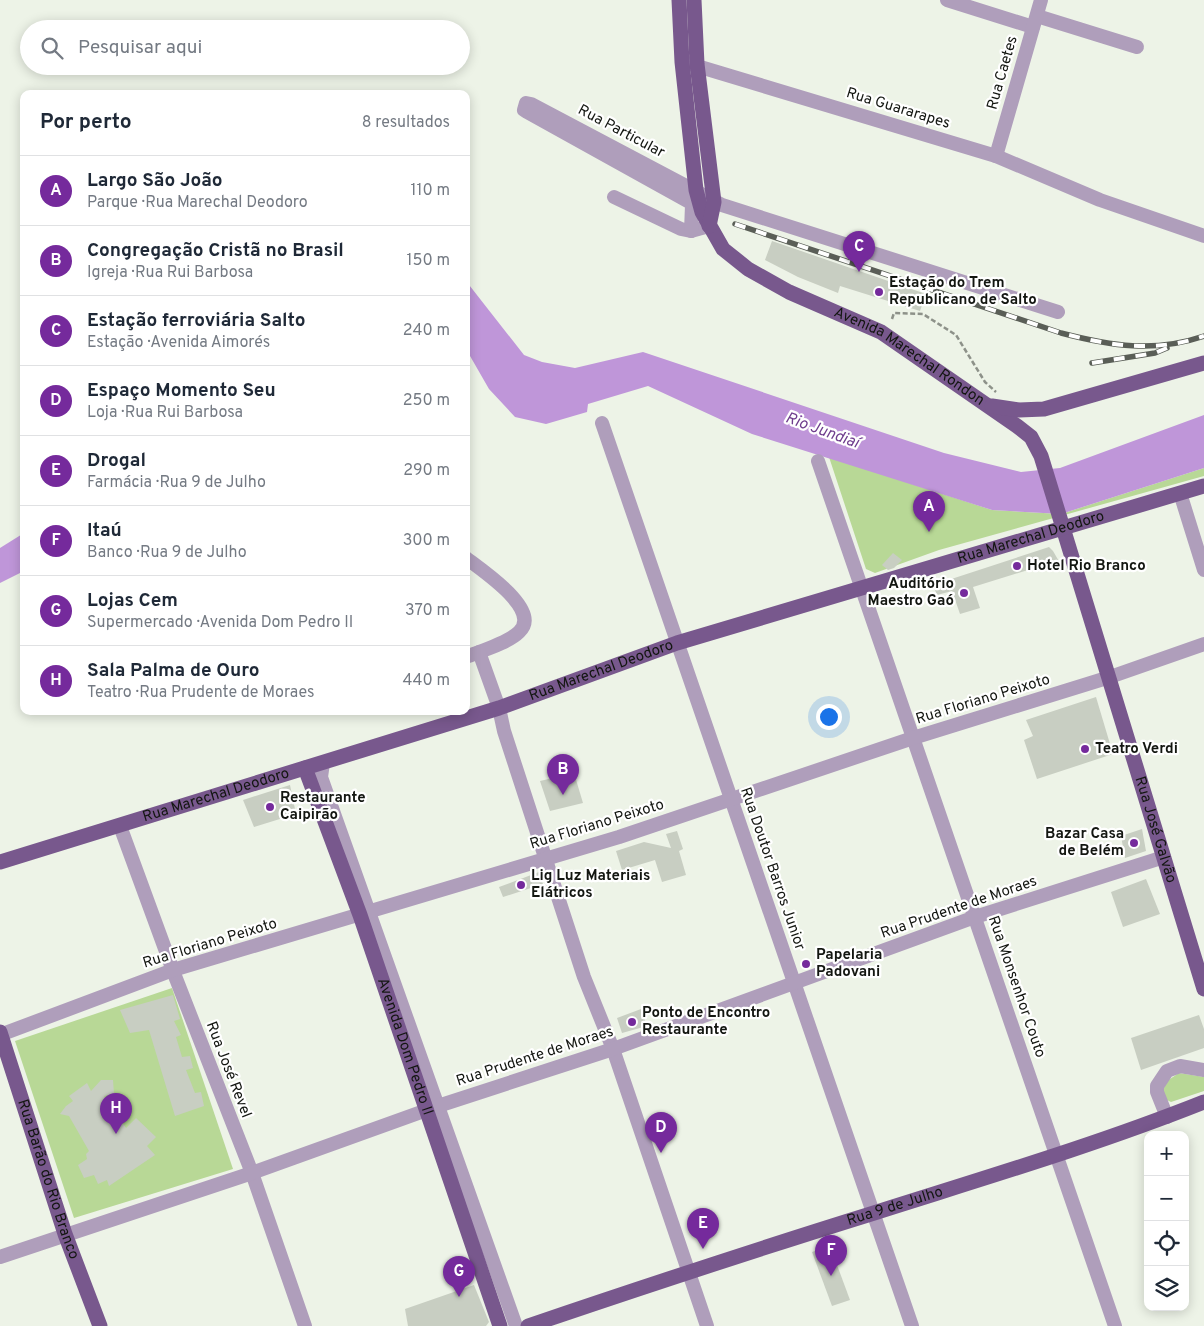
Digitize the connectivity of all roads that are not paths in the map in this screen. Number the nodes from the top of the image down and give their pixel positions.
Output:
1 (679, 0) edge
2 (694, 0) edge
3 (947, 0) edge
4 (1041, 0) edge
5 (1035, 22) junction
6 (1137, 47) dead end
7 (682, 62) junction
8 (697, 64) junction
9 (996, 156) junction
10 (696, 190) junction
11 (614, 197) dead end
12 (714, 202) junction
13 (709, 226) junction
14 (691, 231) junction
15 (1204, 236) edge
16 (1058, 312) dead end
17 (1204, 363) edge
18 (986, 404) junction
19 (1044, 409) junction
20 (602, 423) dead end
21 (1031, 437) junction
22 (818, 461) dead end
23 (1204, 486) edge
24 (1180, 493) junction
25 (1063, 524) junction
26 (470, 561) edge
27 (1204, 570) edge
28 (862, 589) junction
29 (677, 643) junction
30 (1204, 644) edge
31 (473, 654) edge
32 (1110, 677) junction
33 (499, 708) junction
34 (913, 738) junction
35 (323, 763) junction
36 (305, 768) junction
37 (730, 799) junction
38 (120, 826) junction
39 (1164, 857) junction
40 (545, 858) junction
41 (0, 862) edge
42 (364, 914) junction
43 (975, 917) junction
44 (1198, 954) edge
45 (172, 970) junction
46 (794, 984) junction
47 (1204, 989) edge
48 (0, 1034) edge
49 (613, 1049) junction
50 (1204, 1070) edge
51 (1204, 1102) edge
52 (432, 1108) junction
53 (1167, 1117) junction
54 (1056, 1155) junction
55 (252, 1173) junction
56 (874, 1213) junction
57 (65, 1234) junction
58 (0, 1257) edge
59 (689, 1272) junction
60 (100, 1326) edge
61 (305, 1326) edge
62 (500, 1326) edge
63 (516, 1326) edge
64 (528, 1326) edge
65 (707, 1326) edge
66 (912, 1326) edge
67 (1115, 1326) edge

1 - 7 main road, Avenida Marechal Rondon
2 - 8 main road
3 - 5 street
4 - 5 street, Rua Caetes
5 - 6 street
5 - 9 street, Rua Caetes
7 - 8 street, Rua Guararapes
7 - 10 main road, Avenida Marechal Rondon
8 - 9 street, Rua Guararapes
8 - 12 main road
9 - 15 street, Rua Guararapes
10 - 12 street, Rua Particular
10 - 13 main road, Avenida Marechal Rondon
10 - 14 street, Rua Particular
11 - 14 street
12 - 13 main road
12 - 16 street, Rua Particular
13 - 14 street
13 - 18 main road, Avenida Marechal Rondon
17 - 19 main road
18 - 19 main road
18 - 21 main road, Avenida Marechal Rondon
19 - 21 main road
20 - 29 street, Rua Doutor Barros Junior
21 - 25 main road, Avenida Marechal Rondon
22 - 28 street, Rua Monsenhor Couto
23 - 24 main road, Rua Marechal Deodoro
24 - 25 main road, Rua Marechal Deodoro
24 - 27 street
25 - 28 main road, Rua Marechal Deodoro
25 - 32 main road, Rua José Galvão
26 - 31 street
28 - 29 main road, Rua Marechal Deodoro
28 - 34 street, Rua Monsenhor Couto
29 - 33 main road, Rua Marechal Deodoro
29 - 37 street, Rua Doutor Barros Junior
30 - 32 street, Rua Floriano Peixoto
31 - 33 street
32 - 34 street, Rua Floriano Peixoto
32 - 39 main road, Rua José Galvão
33 - 35 main road, Rua Marechal Deodoro
33 - 40 street
34 - 37 street, Rua Floriano Peixoto
34 - 43 street, Rua Monsenhor Couto
35 - 36 main road, Rua Marechal Deodoro
35 - 42 street
36 - 38 main road, Rua Marechal Deodoro
36 - 42 main road, Avenida Dom Pedro II
37 - 40 street, Rua Floriano Peixoto
37 - 46 street, Rua Doutor Barros Junior
38 - 41 main road, Rua Marechal Deodoro
38 - 45 street, Rua José Revel
39 - 43 street, Rua Prudente de Moraes
39 - 44 main road, Rua José Galvão
40 - 42 street, Rua Floriano Peixoto
40 - 49 street
42 - 45 street, Rua Floriano Peixoto
42 - 52 main road, Avenida Dom Pedro II
43 - 46 street, Rua Prudente de Moraes
43 - 54 street, Rua Monsenhor Couto
44 - 47 main road, Rua José Galvão
45 - 48 street, Rua Floriano Peixoto
45 - 55 street, Rua José Revel
46 - 49 street, Rua Prudente de Moraes
46 - 56 street, Rua Doutor Barros Junior
48 - 57 main road, Rua Barão do Rio Branco
49 - 52 street, Rua Prudente de Moraes
49 - 59 street
50 - 53 street
51 - 53 main road, Rua 9 de Julho
52 - 55 street, Rua Prudente de Moraes
52 - 62 main road, Avenida Dom Pedro II
52 - 63 street
53 - 54 main road, Rua 9 de Julho
54 - 56 main road, Rua 9 de Julho
54 - 67 street, Rua Monsenhor Couto
55 - 57 street, Rua Prudente de Moraes
55 - 61 street, Rua José Revel
56 - 59 main road, Rua 9 de Julho
56 - 66 street, Rua Doutor Barros Junior
57 - 58 street, Rua Prudente de Moraes
57 - 60 main road, Rua Barão do Rio Branco
59 - 64 main road, Rua 9 de Julho
59 - 65 street

